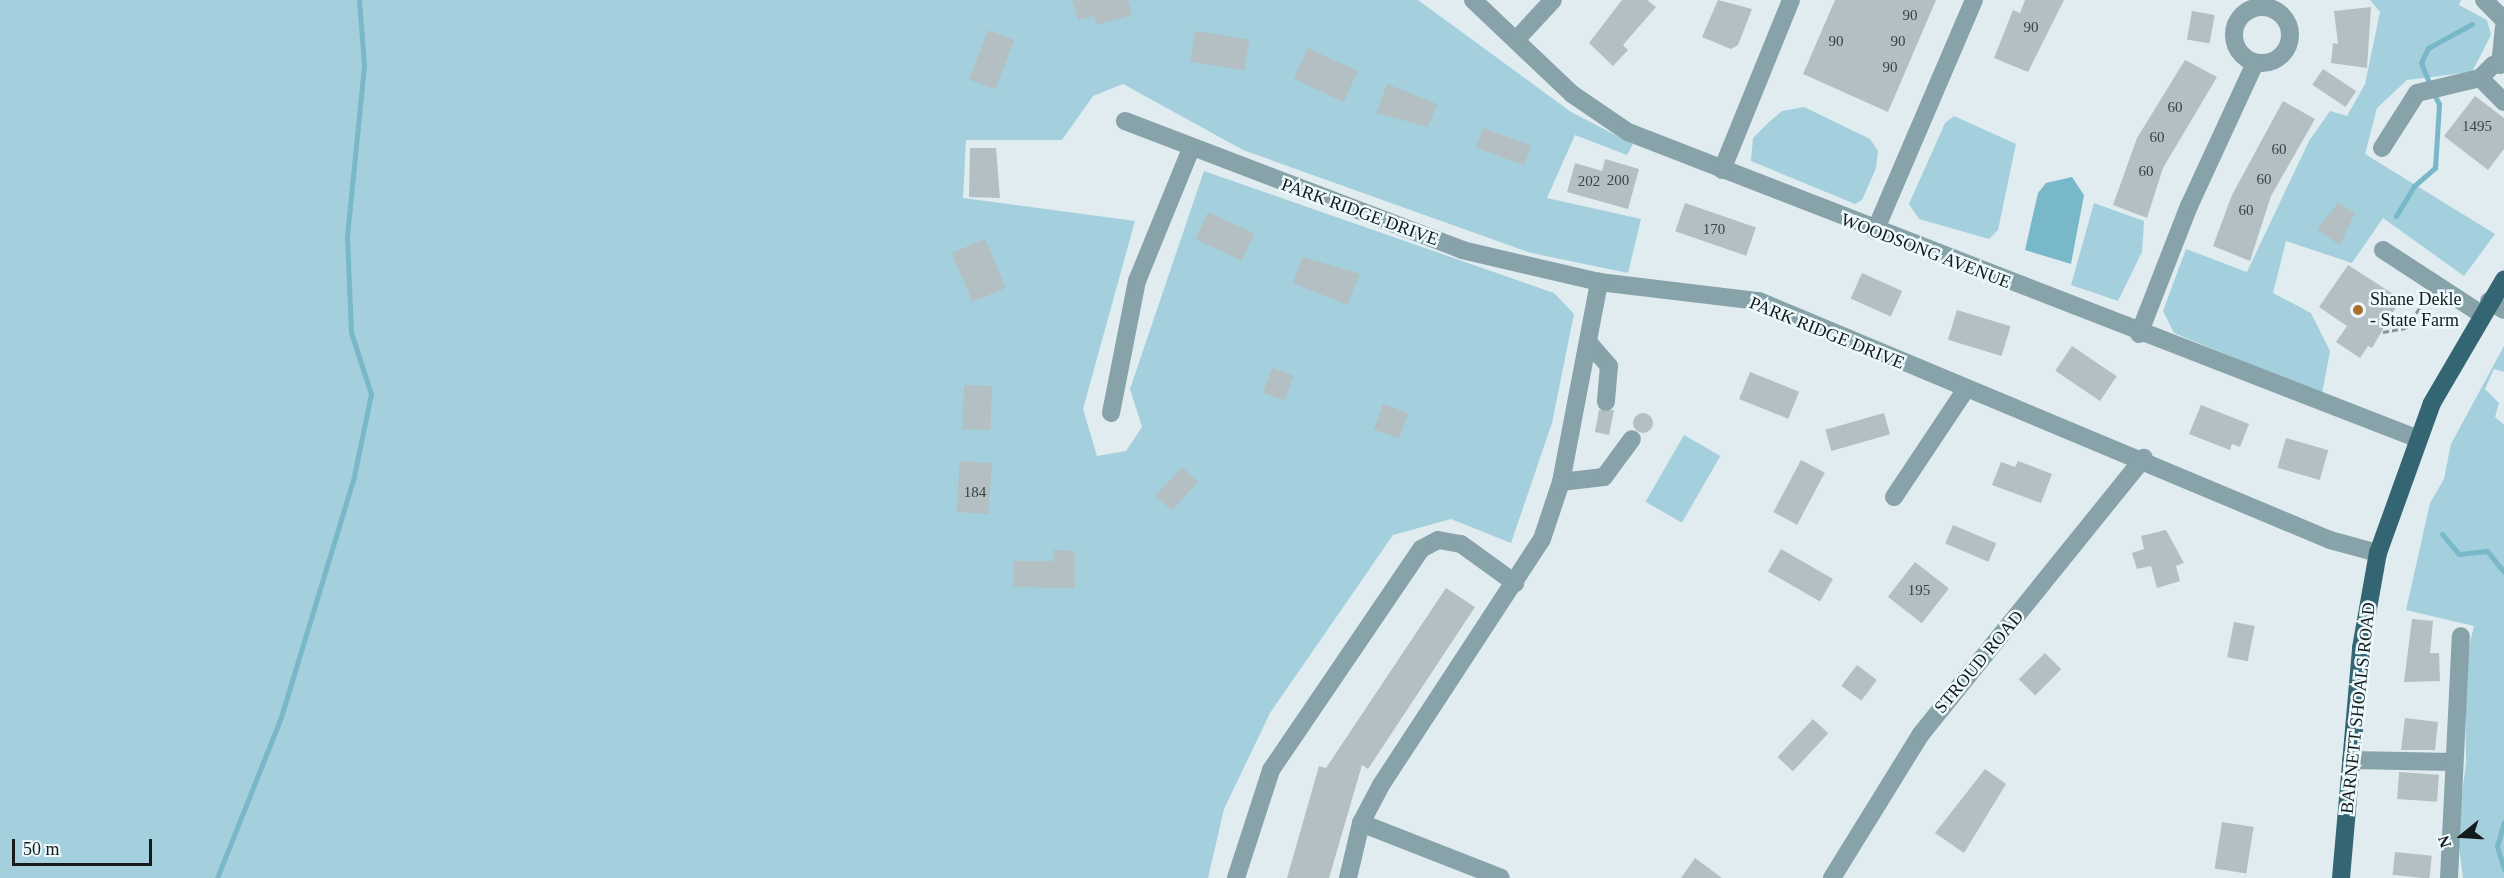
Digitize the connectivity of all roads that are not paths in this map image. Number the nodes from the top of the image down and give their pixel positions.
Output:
1 (1473, 0) edge
2 (1553, 0) edge
3 (1791, 0) edge
4 (1974, 0) edge
5 (2484, 0) edge
6 (2269, 4) edge
7 (2504, 20) edge
8 (2504, 27) edge
9 (1516, 40) junction
10 (2255, 63) junction
11 (2502, 64) edge
12 (2480, 78) junction
13 (2504, 102) edge
14 (1125, 121) dead end
15 (2382, 148) dead end
16 (1191, 149) junction
17 (1722, 170) junction
18 (1875, 231) junction
19 (2383, 250) dead end
20 (1599, 282) junction
21 (2503, 284) edge
22 (2491, 308) edge
23 (2139, 334) junction
24 (1588, 342) junction
25 (1966, 389) junction
26 (1606, 402) dead end
27 (1111, 413) dead end
28 (2416, 438) junction
29 (1632, 439) dead end
30 (2144, 458) junction
31 (1561, 482) junction
32 (1894, 497) dead end
33 (2378, 554) junction
34 (1515, 583) junction
35 (2462, 636) dead end
36 (2351, 760) junction
37 (2454, 762) junction
38 (1361, 823) junction
39 (1236, 878) edge
40 (1348, 878) edge
41 (1501, 878) edge
42 (1832, 878) edge
43 (2341, 878) edge
44 (2449, 878) edge

1 - 9 street, WOODSONG AVENUE
2 - 9 street
3 - 17 street
4 - 18 street
5 - 7 street
6 - 10 street
6 - 10 street
8 - 11 street
9 - 17 street, WOODSONG AVENUE
10 - 23 street
11 - 12 street
12 - 13 street
12 - 15 street
14 - 16 street, PARK RIDGE DRIVE
16 - 20 street, PARK RIDGE DRIVE
16 - 27 street
17 - 18 street, WOODSONG AVENUE
18 - 23 street, WOODSONG AVENUE
19 - 22 street
20 - 24 street
20 - 25 street, PARK RIDGE DRIVE
21 - 22 main road, BARNETT SHOALS ROAD
22 - 28 main road, BARNETT SHOALS ROAD
23 - 28 street, WOODSONG AVENUE
24 - 26 street
24 - 31 street
25 - 30 street, PARK RIDGE DRIVE
25 - 32 street
28 - 33 main road, BARNETT SHOALS ROAD
29 - 31 street
30 - 33 street, PARK RIDGE DRIVE
30 - 42 street, STROUD ROAD
31 - 34 street
33 - 36 main road, BARNETT SHOALS ROAD
34 - 38 street
34 - 39 street
35 - 37 street
36 - 37 street
36 - 43 main road, BARNETT SHOALS ROAD
37 - 44 street
38 - 40 street
38 - 41 street

